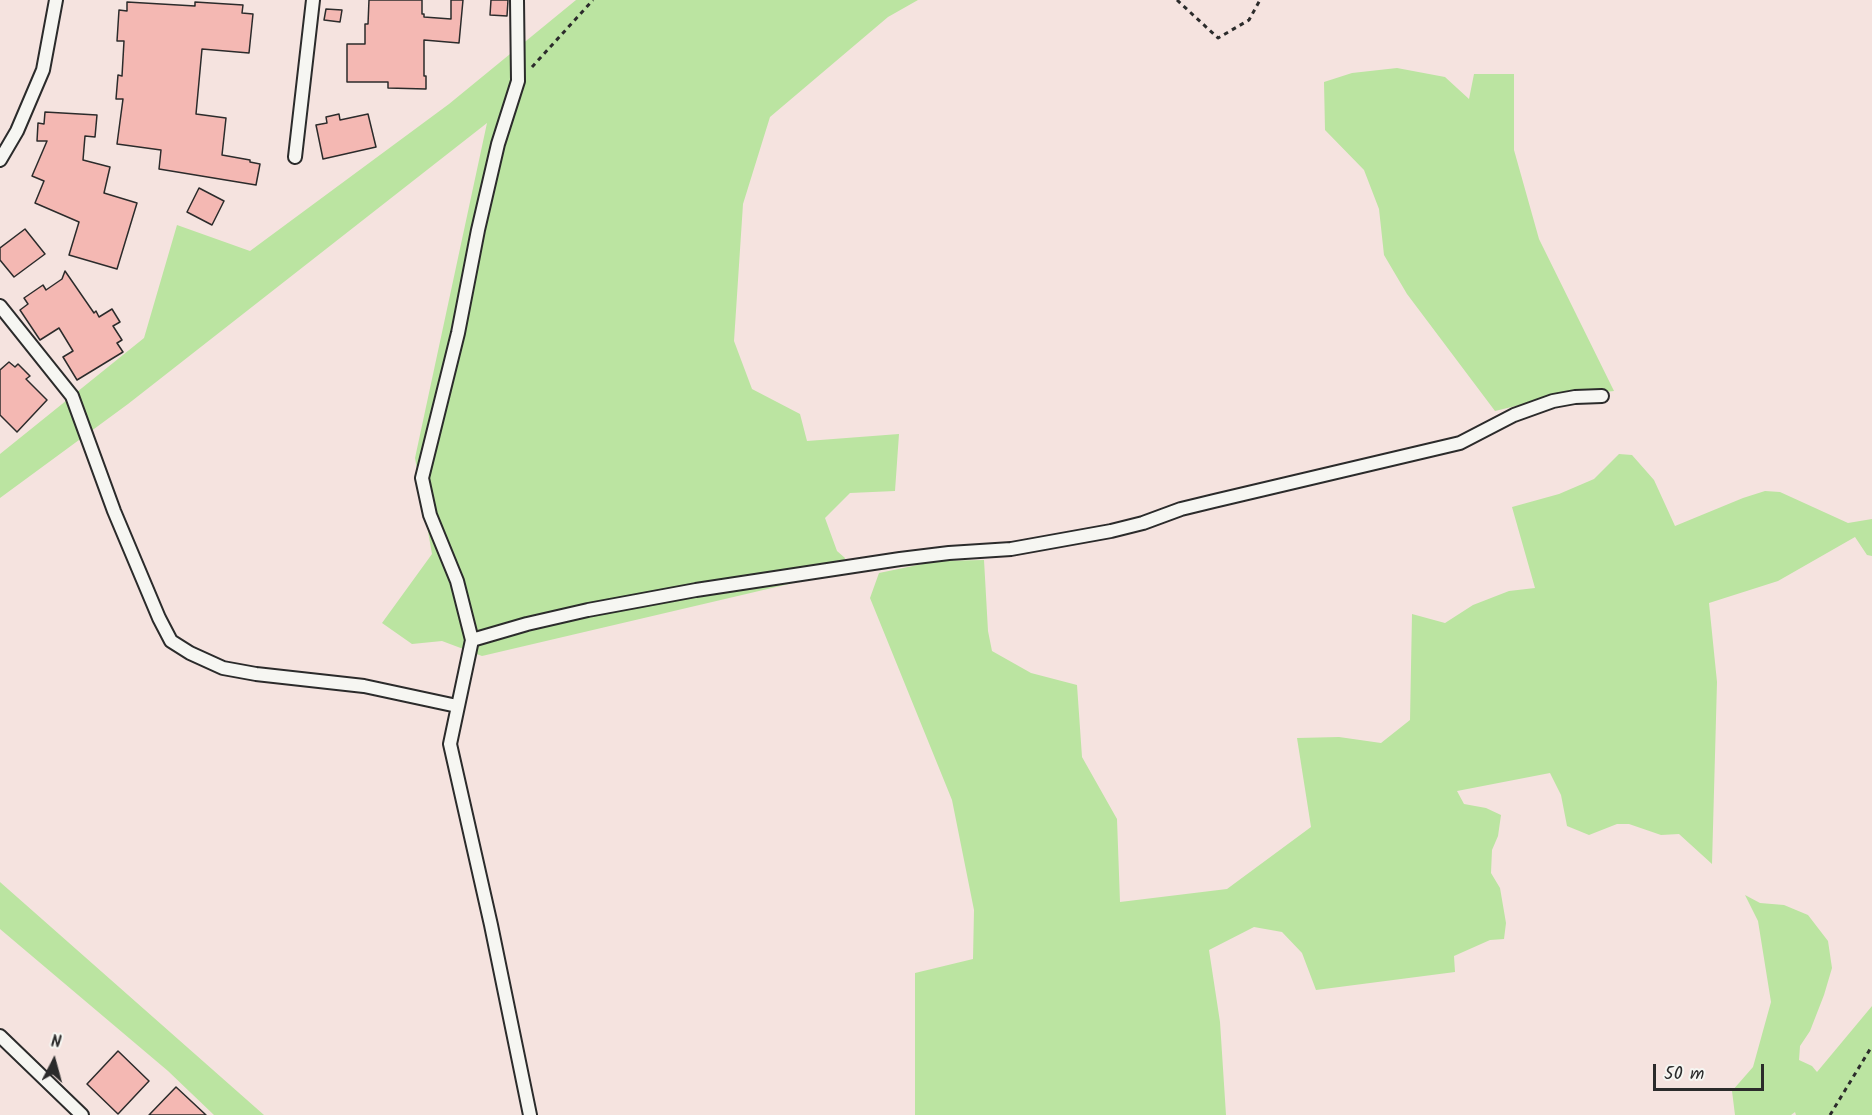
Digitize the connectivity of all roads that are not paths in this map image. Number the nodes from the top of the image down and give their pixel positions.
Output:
1 (56, 0) edge
2 (313, 0) edge
3 (517, 0) edge
4 (295, 157) dead end
5 (0, 160) edge
6 (0, 306) edge
7 (1602, 396) dead end
8 (472, 640) junction
9 (458, 706) junction
10 (0, 1036) edge
11 (82, 1115) edge
12 (531, 1115) edge

1 - 5 street
2 - 4 street
3 - 8 street
6 - 9 street
7 - 8 street
8 - 9 street
9 - 12 street
10 - 11 street

